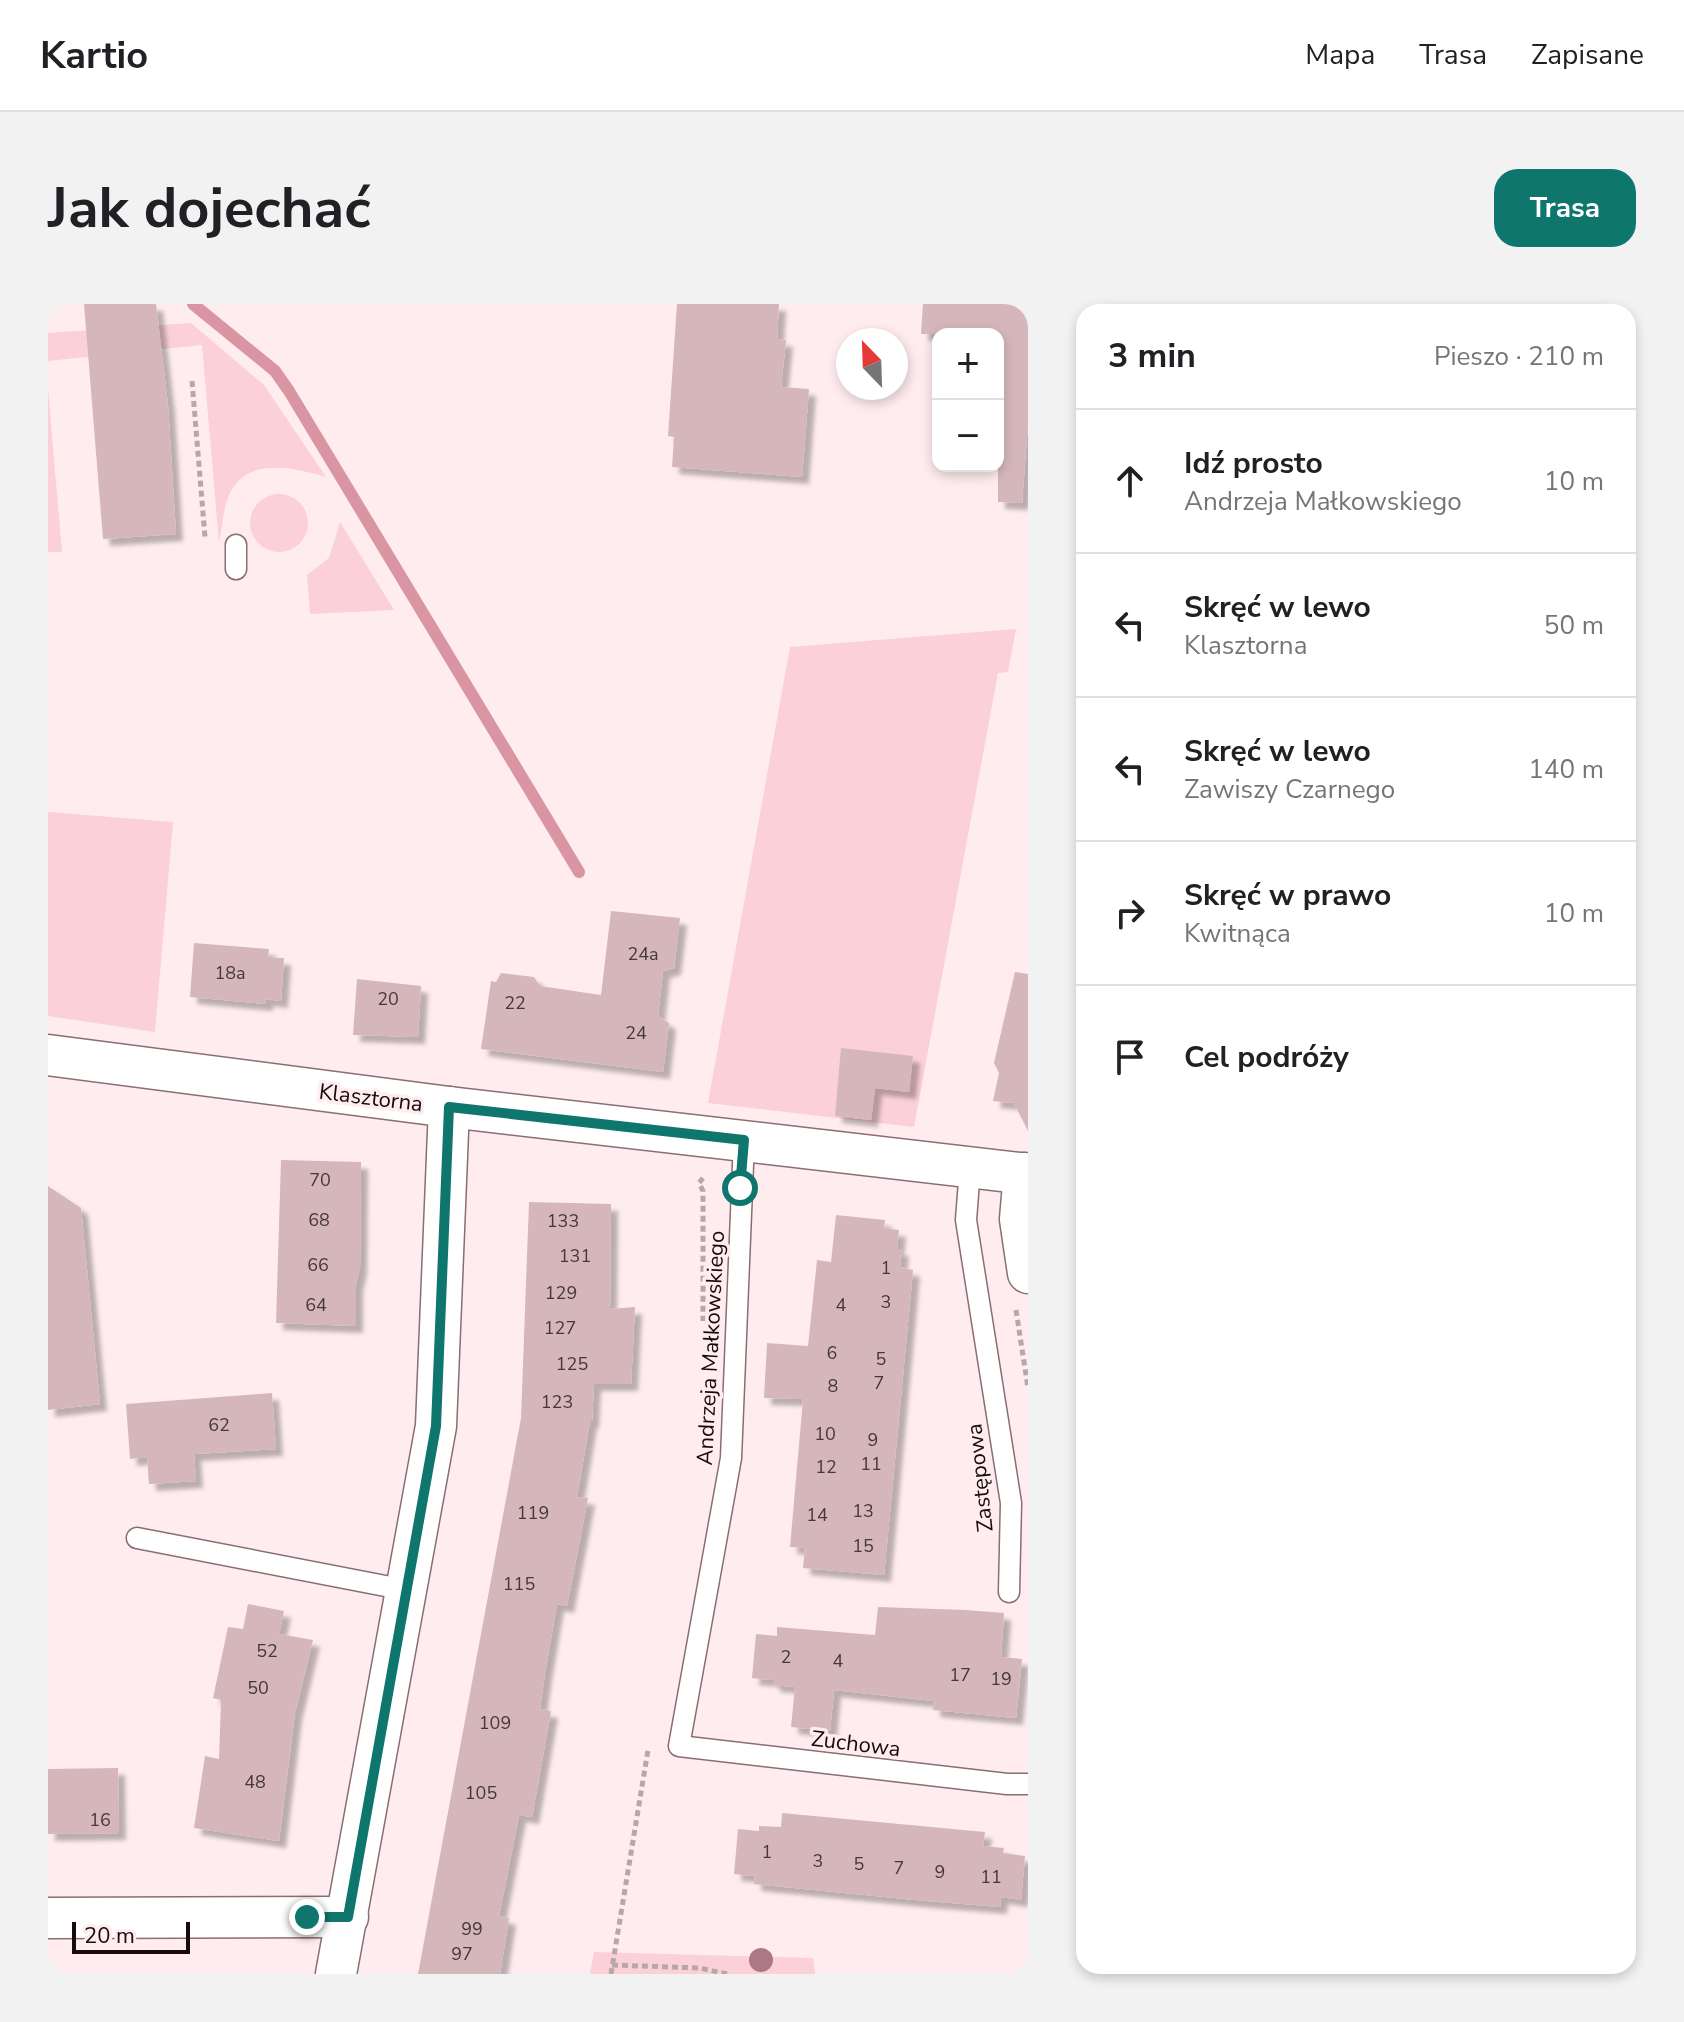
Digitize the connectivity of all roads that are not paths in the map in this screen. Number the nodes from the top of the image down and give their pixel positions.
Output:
1 (236, 545) dead end
2 (236, 569) dead end
3 (48, 1055) edge
4 (449, 1107) junction
5 (744, 1140) junction
6 (970, 1168) junction
7 (1026, 1173) edge
8 (1028, 1273) edge
9 (137, 1538) dead end
10 (406, 1590) junction
11 (1009, 1592) dead end
12 (679, 1746) joint
13 (1028, 1784) edge
14 (348, 1917) junction
15 (48, 1918) edge
16 (336, 1974) edge

1 - 2 lane
3 - 4 street, Klasztorna
4 - 5 street, Klasztorna
4 - 10 street
5 - 6 street, Klasztorna
5 - 12 lane, Andrzeja Małkowskiego
6 - 7 street, Klasztorna
6 - 11 lane, Zastępowa
7 - 8 street
9 - 10 lane
10 - 14 street
12 - 13 lane, Zuchowa
14 - 15 street
14 - 16 street

